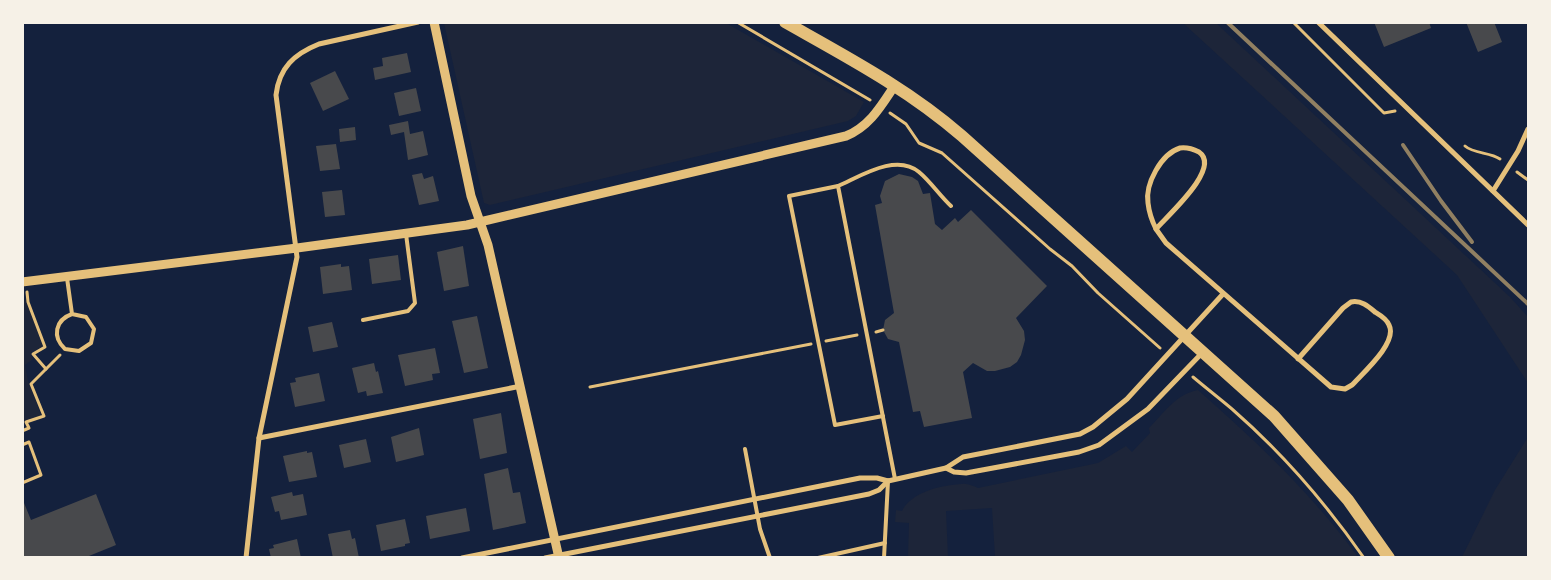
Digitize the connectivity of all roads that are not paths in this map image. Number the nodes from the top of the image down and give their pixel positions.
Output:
1 (418, 22) edge
2 (434, 22) edge
3 (785, 22) edge
4 (1318, 22) edge
5 (895, 85) junction
6 (1528, 129) edge
7 (838, 186) junction
8 (1493, 191) junction
9 (951, 206) dead end
10 (480, 222) junction
11 (1528, 225) edge
12 (1156, 229) junction
13 (406, 234) junction
14 (297, 248) junction
15 (67, 276) junction
16 (24, 282) edge
17 (1223, 294) junction
18 (72, 314) junction
19 (363, 320) dead end
20 (1185, 336) junction
21 (1204, 352) junction
22 (1298, 359) junction
23 (521, 386) junction
24 (883, 416) junction
25 (259, 438) junction
26 (745, 449) dead end
27 (946, 468) junction
28 (895, 479) junction
29 (888, 481) junction
30 (755, 499) junction
31 (758, 515) junction
32 (555, 538) junction
33 (884, 543) junction
34 (559, 556) edge
35 (246, 558) edge
36 (462, 558) edge
37 (545, 558) edge
38 (770, 558) edge
39 (818, 558) edge
40 (884, 558) edge
41 (1390, 558) edge

1 - 14 street
2 - 10 street
3 - 5 highway
4 - 8 street
5 - 10 street
5 - 20 highway
6 - 8 street
7 - 9 lane
7 - 24 lane
7 - 24 lane
8 - 11 street
10 - 13 street
10 - 23 street
12 - 12 street
12 - 17 street
13 - 14 street
13 - 19 lane
14 - 15 street
14 - 25 street
15 - 16 street
15 - 18 lane
17 - 20 street
17 - 22 street
18 - 18 lane
20 - 21 highway
20 - 27 street
21 - 27 street
21 - 41 highway
22 - 22 street
23 - 25 street
23 - 32 street
24 - 28 lane
25 - 35 street
26 - 30 lane
27 - 28 street
28 - 29 street
29 - 30 street
29 - 31 street
29 - 33 lane
30 - 31 lane
30 - 32 street
31 - 34 street
31 - 38 lane
32 - 34 street
32 - 36 street
33 - 39 lane
33 - 40 lane
34 - 37 street

